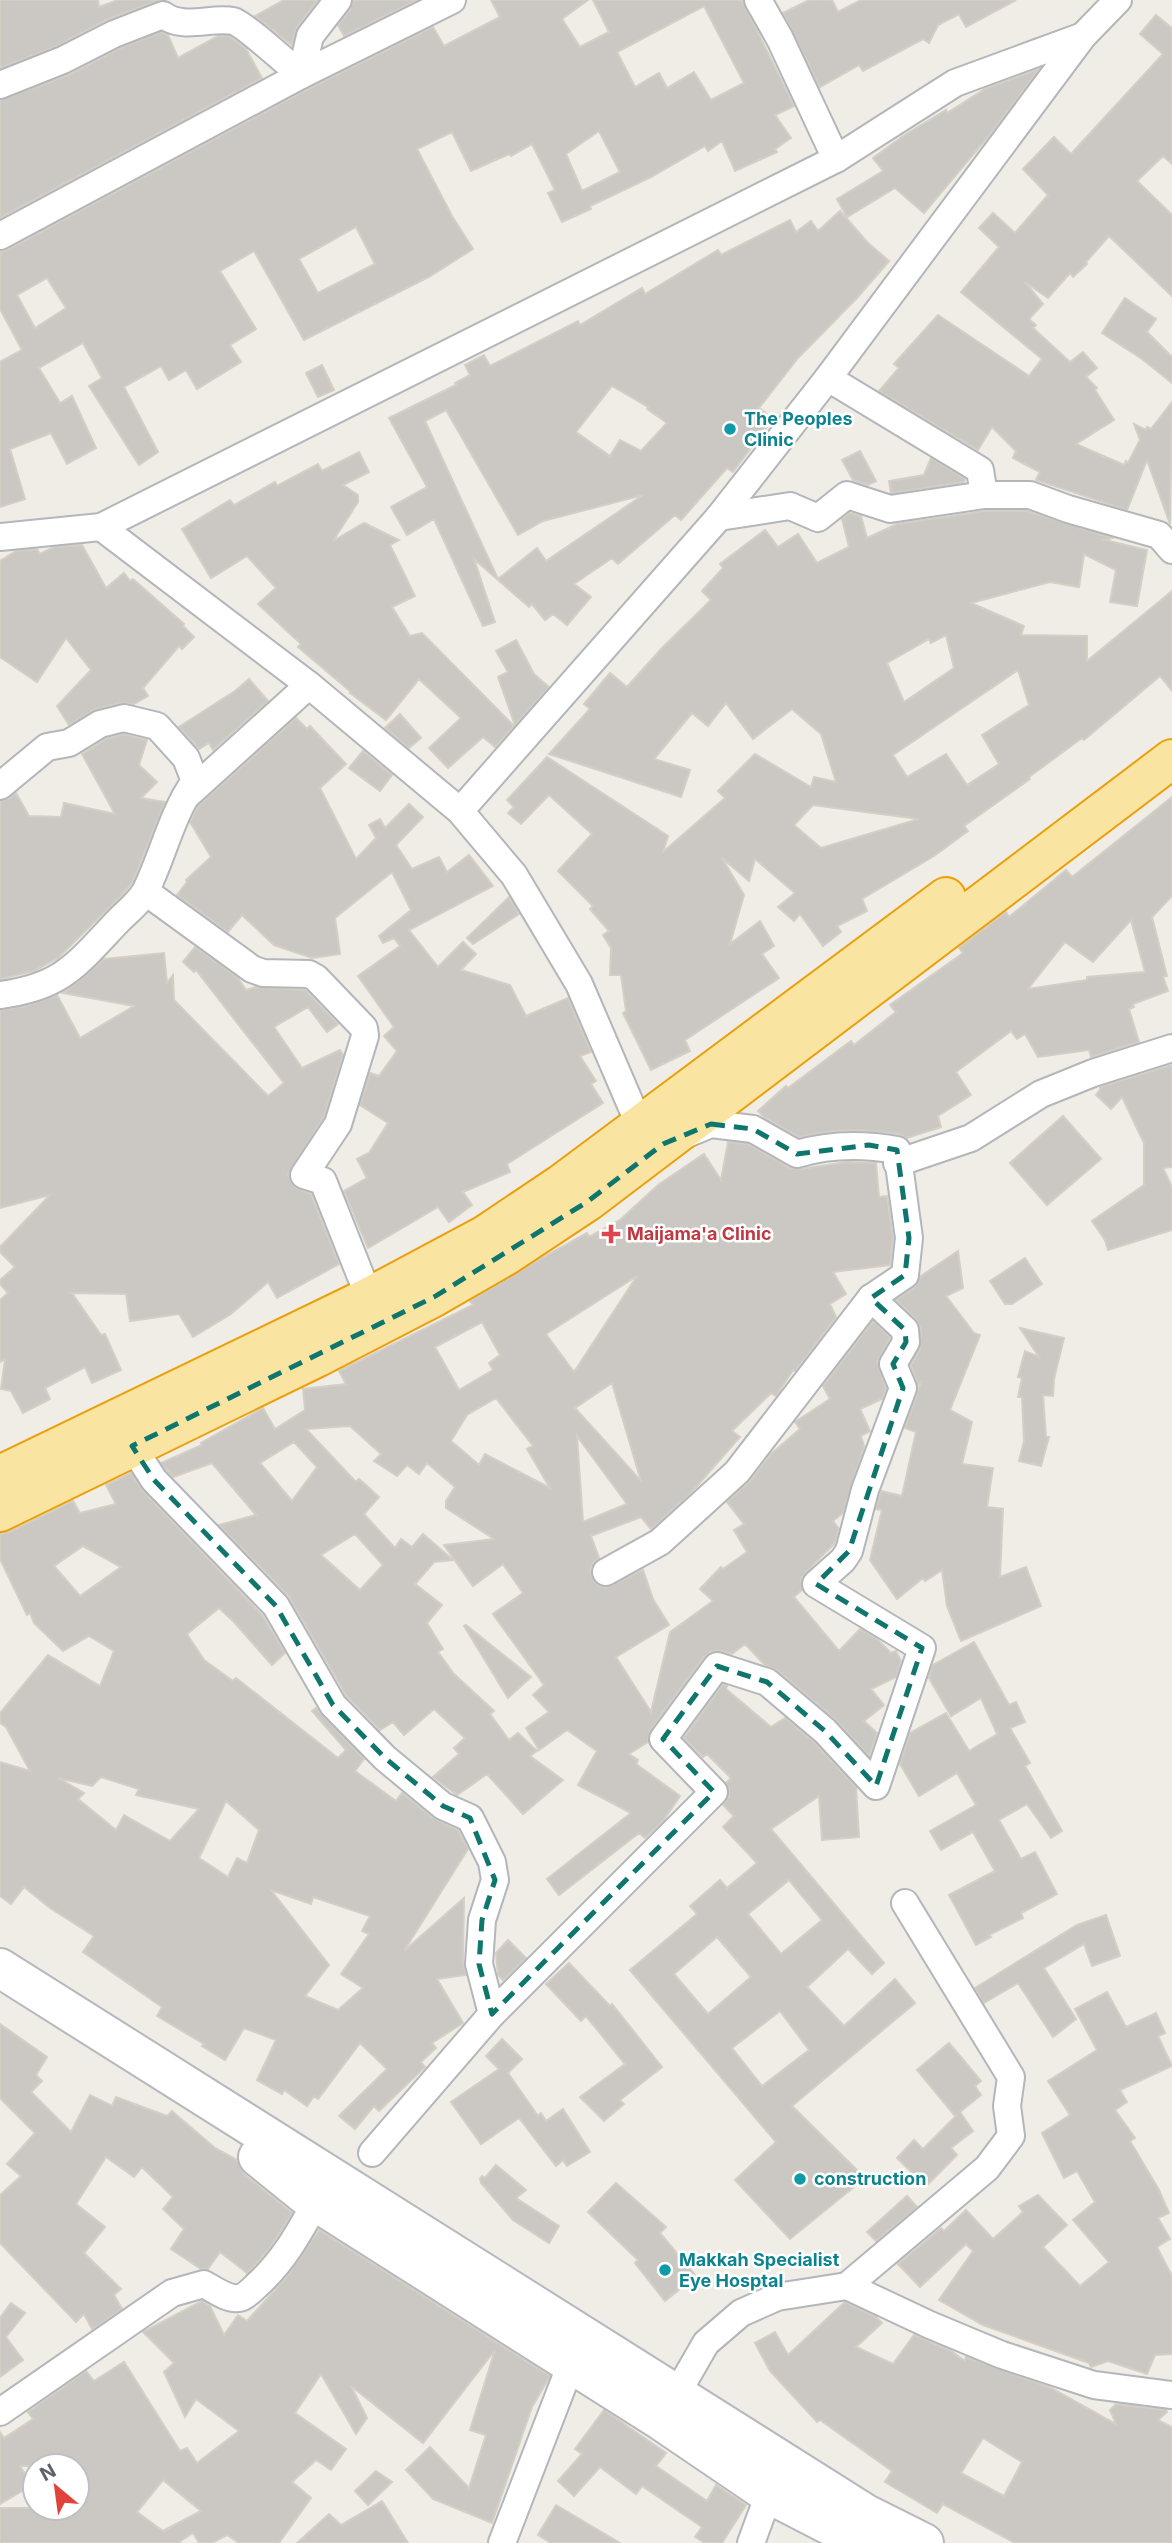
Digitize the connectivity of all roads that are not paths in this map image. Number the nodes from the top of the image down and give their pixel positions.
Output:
1 (338, 0) edge
2 (452, 0) edge
3 (758, 0) edge
4 (1118, 0) edge
5 (1083, 36) junction
6 (301, 75) junction
7 (0, 85) edge
8 (836, 159) junction
9 (0, 236) edge
10 (828, 378) junction
11 (984, 495) junction
12 (719, 517) junction
13 (102, 527) junction
14 (0, 537) edge
15 (1172, 550) edge
16 (309, 685) junction
17 (1172, 729) edge
18 (1172, 758) edge
19 (0, 786) edge
20 (181, 801) junction
21 (460, 811) junction
22 (146, 892) junction
23 (0, 995) edge
24 (1172, 1048) edge
25 (651, 1134) junction
26 (897, 1163) junction
27 (369, 1297) junction
28 (872, 1298) junction
29 (132, 1446) junction
30 (0, 1475) edge
31 (0, 1512) edge
32 (606, 1572) dead end
33 (905, 1903) dead end
34 (0, 1968) edge
35 (0, 1998) edge
36 (492, 2014) junction
37 (372, 2153) dead end
38 (316, 2202) junction
39 (847, 2286) junction
40 (571, 2364) junction
41 (676, 2395) junction
42 (1172, 2395) edge
43 (0, 2412) edge
44 (769, 2494) junction
45 (502, 2543) edge
46 (751, 2543) edge
47 (864, 2543) edge
48 (924, 2543) edge

1 - 6 street
2 - 6 street
3 - 8 street
4 - 5 street
5 - 8 street
5 - 10 street
6 - 7 street
6 - 9 street
8 - 13 street
10 - 11 street
10 - 12 street
11 - 12 street
11 - 15 street
12 - 21 street
13 - 14 street
13 - 16 street
16 - 20 street
16 - 21 street
17 - 25 highway
18 - 25 highway
19 - 20 street
20 - 22 street
21 - 25 street
22 - 23 street
22 - 27 street
24 - 26 street
25 - 26 street
25 - 27 highway
25 - 29 highway
26 - 28 street
27 - 30 highway
28 - 32 street
28 - 36 street
29 - 31 highway
29 - 36 street
33 - 39 street
34 - 41 main road
35 - 38 main road
36 - 37 street
38 - 40 main road
38 - 43 street
39 - 41 street
39 - 42 street
40 - 44 main road
40 - 45 street
41 - 48 main road
44 - 46 street
44 - 47 main road

